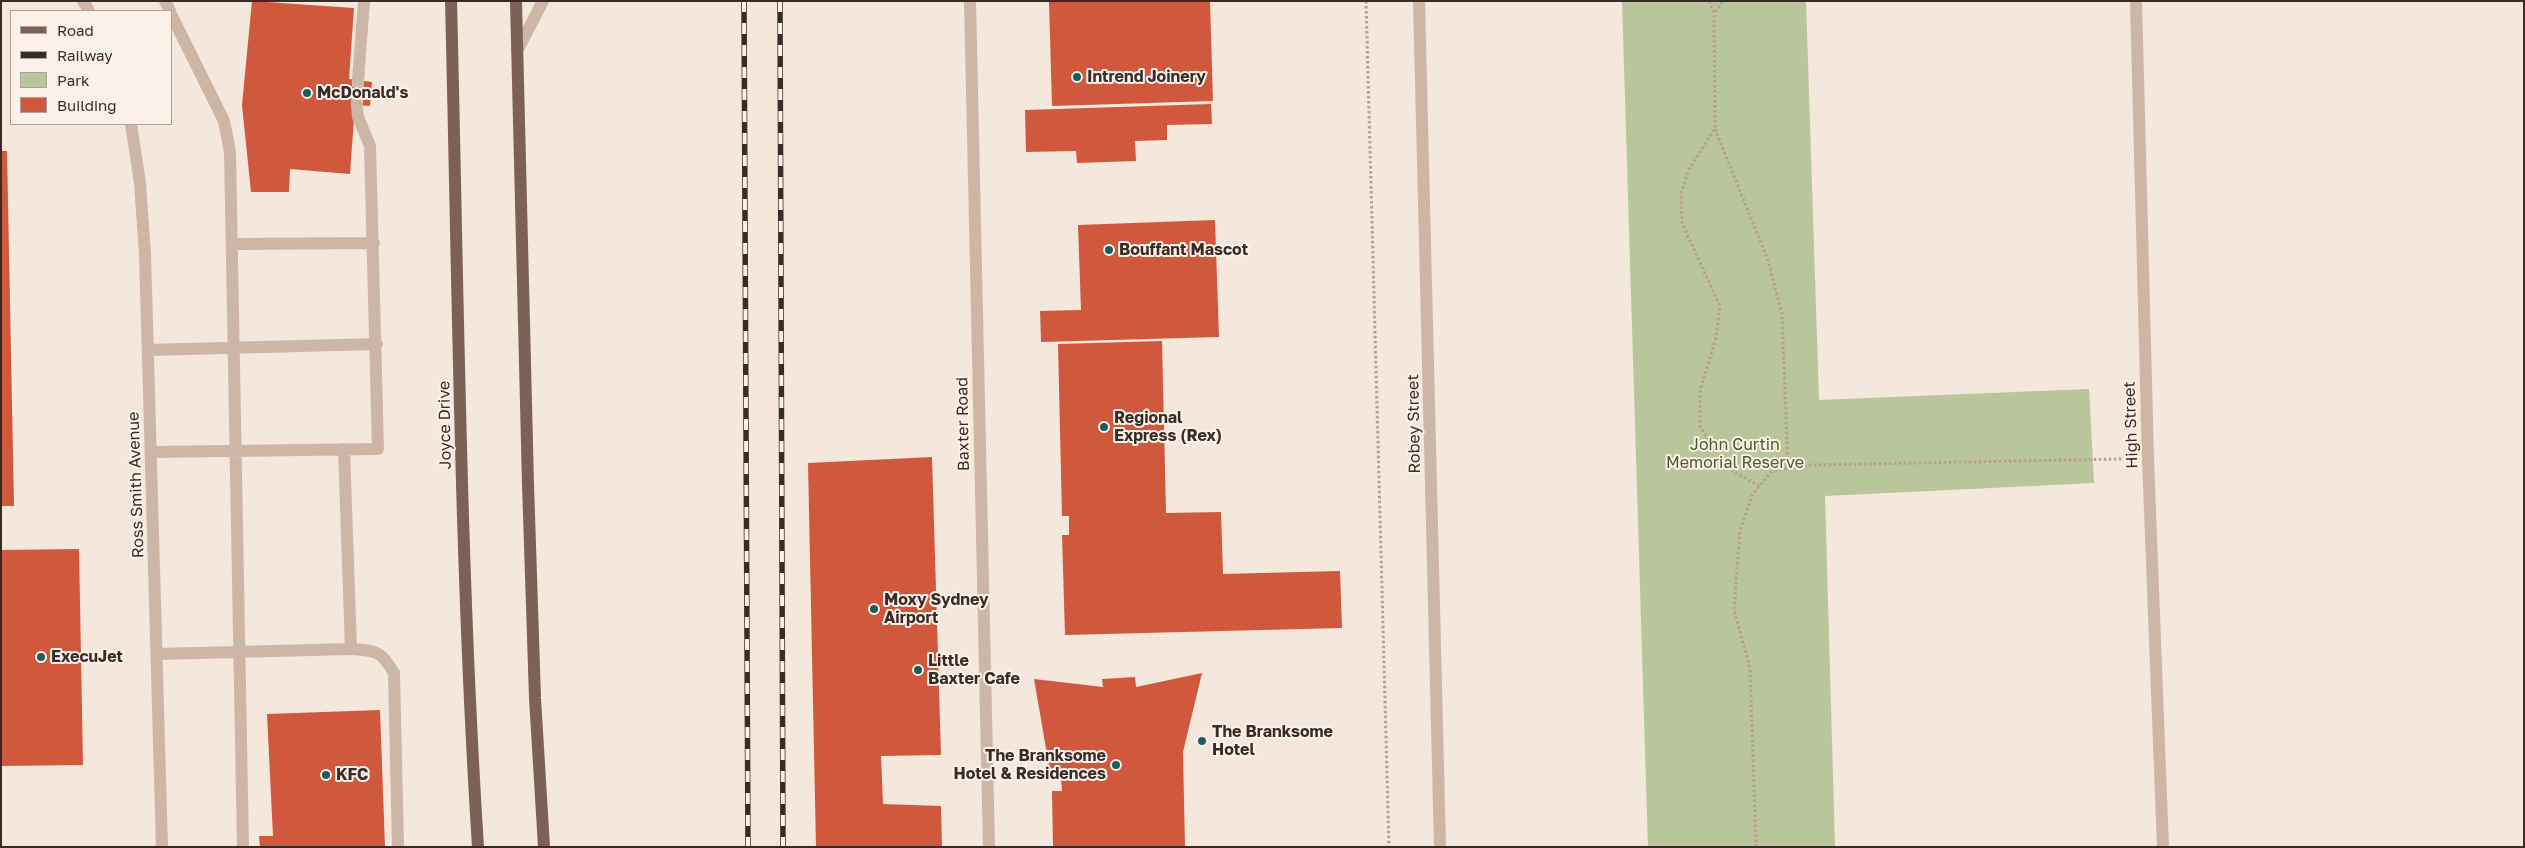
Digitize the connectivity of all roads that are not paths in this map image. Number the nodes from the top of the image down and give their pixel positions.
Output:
1 (364, 1) edge
2 (451, 1) edge
3 (516, 1) edge
4 (543, 1) edge
5 (970, 1) edge
6 (1420, 1) edge
7 (2136, 1) edge
8 (172, 18) edge
9 (517, 51) junction
10 (358, 80) tunnel mouth
11 (357, 105) tunnel mouth
12 (131, 125) edge
13 (374, 243) junction
14 (232, 244) junction
15 (377, 344) junction
16 (233, 348) junction
17 (148, 350) junction
18 (344, 449) junction
19 (236, 451) junction
20 (151, 452) junction
21 (351, 649) junction
22 (239, 652) junction
23 (157, 654) junction
24 (162, 847) edge
25 (243, 847) edge
26 (398, 847) edge
27 (478, 847) edge
28 (544, 847) edge
29 (989, 847) edge
30 (1440, 847) edge
31 (2163, 847) edge

1 - 10 street
2 - 27 main road, Joyce Drive
3 - 9 main road
4 - 9 street
5 - 29 street, Baxter Road
6 - 30 street, Robey Street
7 - 31 street, High Street
8 - 14 street
9 - 28 main road
11 - 13 street
12 - 17 street, Ross Smith Avenue
13 - 14 street
13 - 15 street
14 - 16 street
15 - 16 street
15 - 18 street
16 - 17 street
16 - 19 street
17 - 20 street, Ross Smith Avenue
18 - 19 street
18 - 21 street
19 - 20 street
19 - 22 street
20 - 23 street, Ross Smith Avenue
21 - 22 street
21 - 26 street
22 - 23 street
22 - 25 street
23 - 24 street, Ross Smith Avenue

